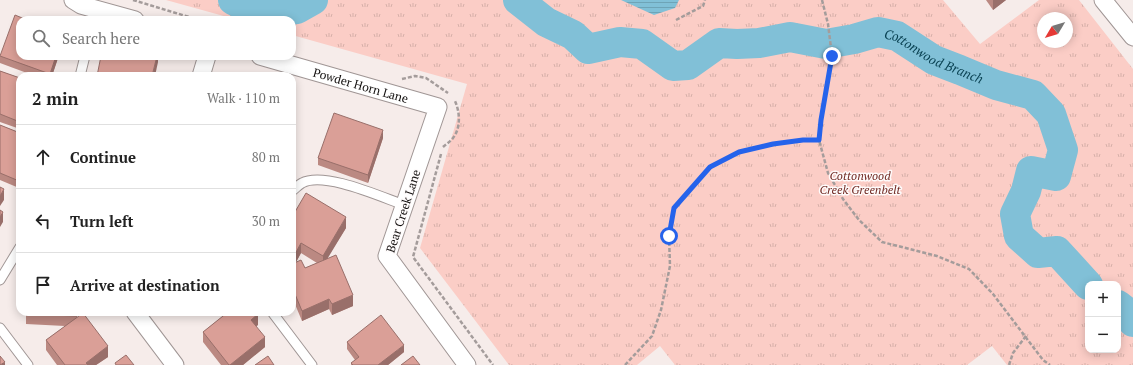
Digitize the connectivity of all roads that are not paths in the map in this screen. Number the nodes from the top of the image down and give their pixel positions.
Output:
1 (73, 0) edge
2 (1103, 0) edge
3 (96, 15) edge
4 (1133, 37) edge
5 (85, 60) edge
6 (206, 60) edge
7 (274, 60) edge
8 (81, 72) edge
9 (202, 72) edge
10 (438, 107) joint
11 (296, 188) edge
12 (404, 206) junction
13 (16, 254) edge
14 (0, 280) edge
15 (138, 316) edge
16 (275, 316) edge
17 (0, 328) edge
18 (28, 365) edge
19 (175, 365) edge
20 (312, 365) edge
21 (467, 365) edge

1 - 3 street
2 - 4 street
5 - 8 lane
6 - 9 street
7 - 10 street, Powder Horn Lane
10 - 12 street, Bear Creek Lane
11 - 12 lane
12 - 21 street, Bear Creek Lane
13 - 14 lane
15 - 19 street
16 - 20 lane
17 - 18 lane

